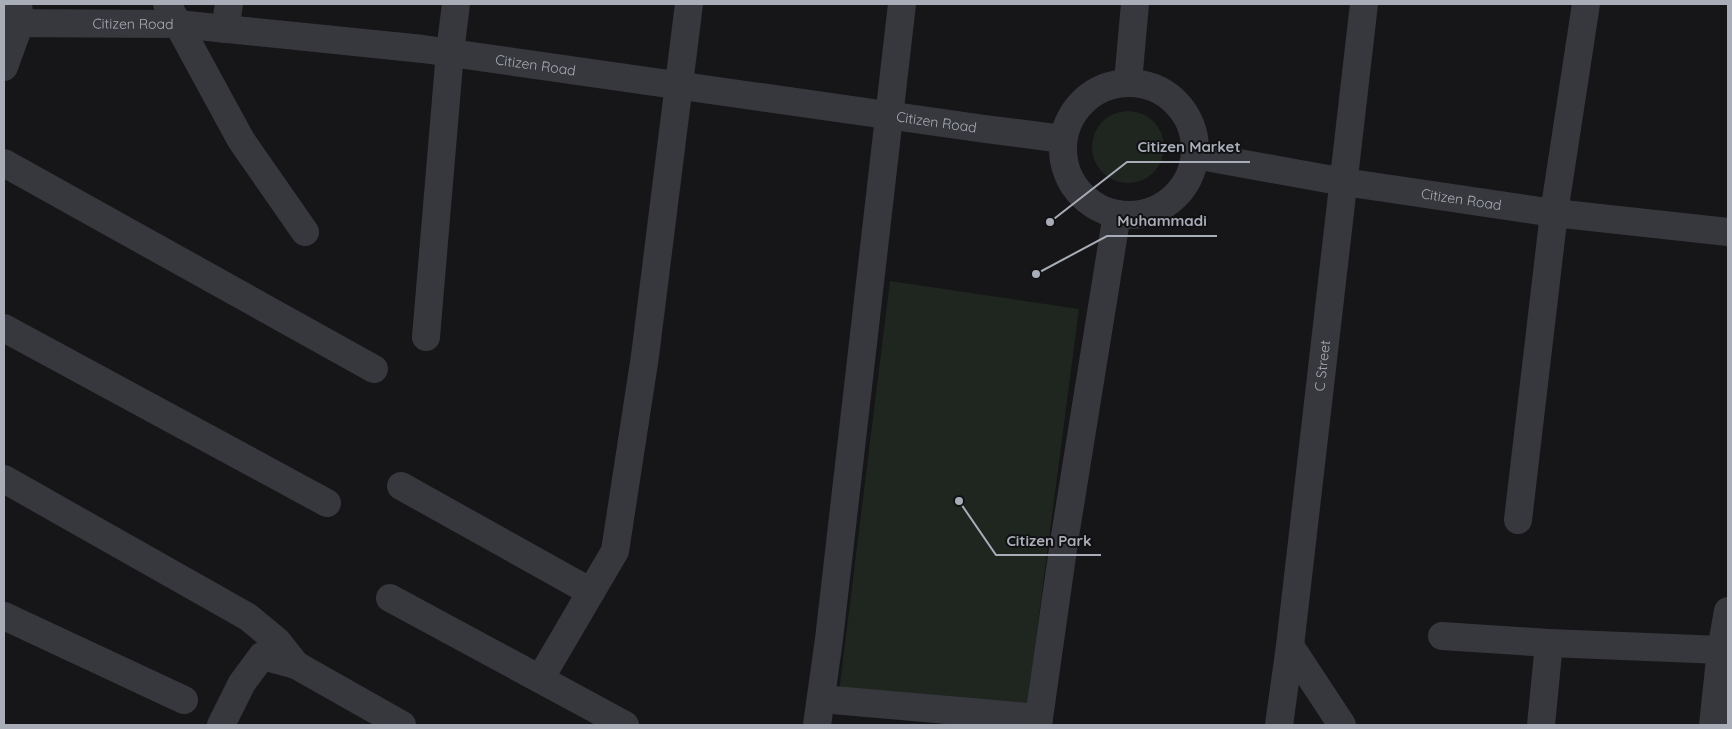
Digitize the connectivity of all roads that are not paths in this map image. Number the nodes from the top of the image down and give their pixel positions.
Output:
1 (456, 4) edge
2 (688, 4) edge
3 (902, 4) edge
4 (1135, 4) edge
5 (1364, 4) edge
6 (1586, 4) edge
7 (172, 14) edge
8 (227, 16) edge
9 (14, 17) edge
10 (450, 52) junction
11 (4, 67) edge
12 (1128, 82) junction
13 (678, 85) junction
14 (889, 116) junction
15 (1063, 139) junction
16 (1195, 154) junction
17 (4, 163) edge
18 (1344, 182) junction
19 (1554, 213) junction
20 (1117, 214) junction
21 (305, 232) dead end
22 (1728, 232) edge
23 (4, 328) edge
24 (426, 336) dead end
25 (374, 369) dead end
26 (4, 479) edge
27 (401, 486) dead end
28 (326, 502) dead end
29 (1518, 520) dead end
30 (591, 592) junction
31 (390, 598) dead end
32 (1728, 611) edge
33 (4, 616) edge
34 (1442, 636) dead end
35 (1549, 642) junction
36 (1290, 646) junction
37 (1721, 650) junction
38 (296, 665) junction
39 (540, 679) junction
40 (820, 698) junction
41 (184, 700) dead end
42 (1039, 722) edge
43 (221, 725) edge
44 (402, 725) edge
45 (625, 725) edge
46 (817, 725) edge
47 (1279, 725) edge
48 (1342, 725) edge
49 (1541, 725) edge
50 (1713, 725) edge

1 - 10 street
2 - 13 street
3 - 14 street
4 - 12 street
5 - 18 street, C Street
6 - 19 street
7 - 8 street, Citizen Road
7 - 9 street, Citizen Road
7 - 21 street
8 - 10 street, Citizen Road
9 - 11 street
10 - 13 street, Citizen Road
10 - 24 street
12 - 15 street
12 - 16 street
13 - 14 street, Citizen Road
13 - 30 street
14 - 15 street, Citizen Road
14 - 40 street
15 - 20 street
16 - 18 street, Citizen Road
16 - 20 street
17 - 25 street
18 - 19 street, Citizen Road
18 - 36 street, C Street
19 - 22 street, Citizen Road
19 - 29 street
20 - 42 street
23 - 28 street
26 - 38 street
27 - 30 street
30 - 39 street
31 - 39 street
32 - 37 street
33 - 41 street
34 - 35 street
35 - 37 street
35 - 49 street
36 - 47 street, C Street
36 - 48 street
37 - 50 street
38 - 43 street
38 - 44 street
39 - 45 street
40 - 42 street
40 - 46 street

